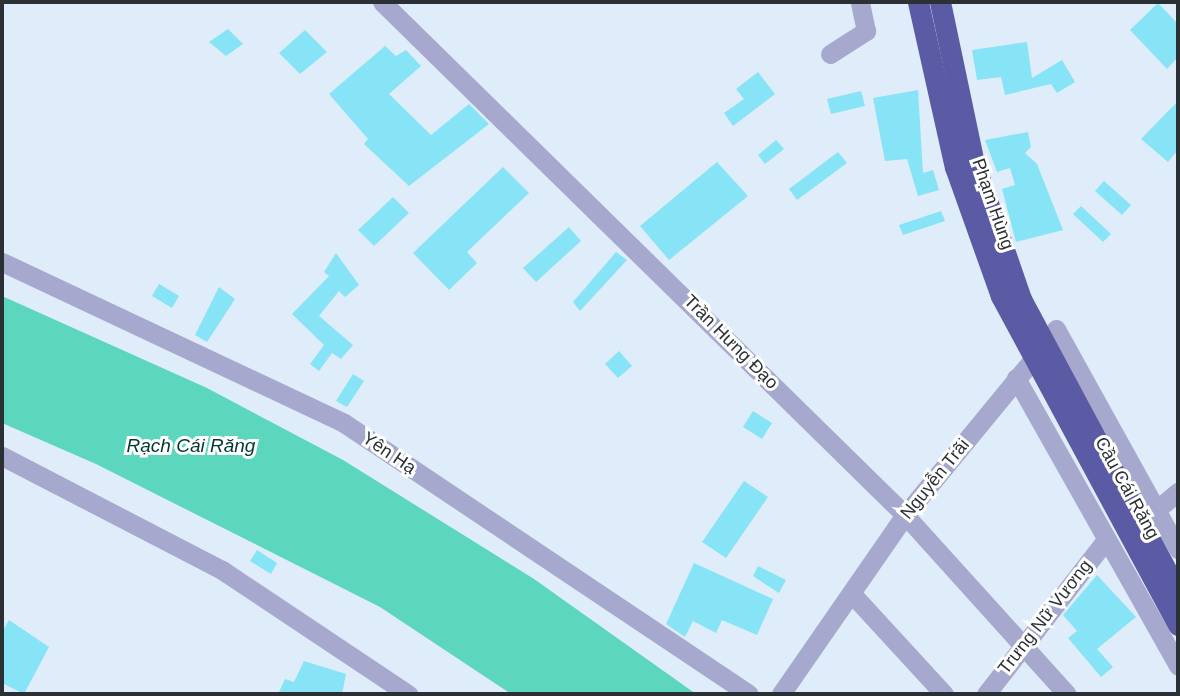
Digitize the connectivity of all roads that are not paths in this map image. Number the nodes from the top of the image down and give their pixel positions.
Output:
1 (382, 2) edge
2 (860, 2) edge
3 (918, 2) edge
4 (940, 2) edge
5 (830, 54) dead end
6 (2, 262) edge
7 (1056, 329) dead end
8 (1033, 359) junction
9 (1016, 378) junction
10 (1066, 405) junction
11 (2, 456) edge
12 (1178, 492) edge
13 (1155, 511) junction
14 (905, 515) junction
15 (1105, 541) junction
16 (1178, 549) edge
17 (1178, 592) edge
18 (848, 600) junction
19 (1178, 625) edge
20 (1021, 646) junction
21 (1178, 665) edge
22 (408, 694) edge
23 (748, 694) edge
24 (781, 694) edge
25 (944, 694) edge
26 (986, 694) edge
27 (1067, 694) edge

1 - 14 street, Trần Hưng Đạo
2 - 5 street
3 - 8 highway, Phạm Hùng
4 - 10 highway, Phạm Hùng
6 - 23 street, Yên Hạ
7 - 13 street
8 - 9 street, Nguyễn Trãi
8 - 10 highway, Phạm Hùng
9 - 14 street, Nguyễn Trãi
9 - 15 street
10 - 17 highway, Cầu Cái Răng
10 - 19 highway, Cầu Cái Răng
11 - 22 street
12 - 13 street
13 - 16 street
14 - 18 street, Nguyễn Trãi
14 - 20 street, Trần Hưng Đạo
15 - 20 street, Trưng Nữ Vương
15 - 21 street
18 - 24 street, Nguyễn Trãi
18 - 25 street
20 - 26 street, Trưng Nữ Vương
20 - 27 street, Trần Hưng Đạo

